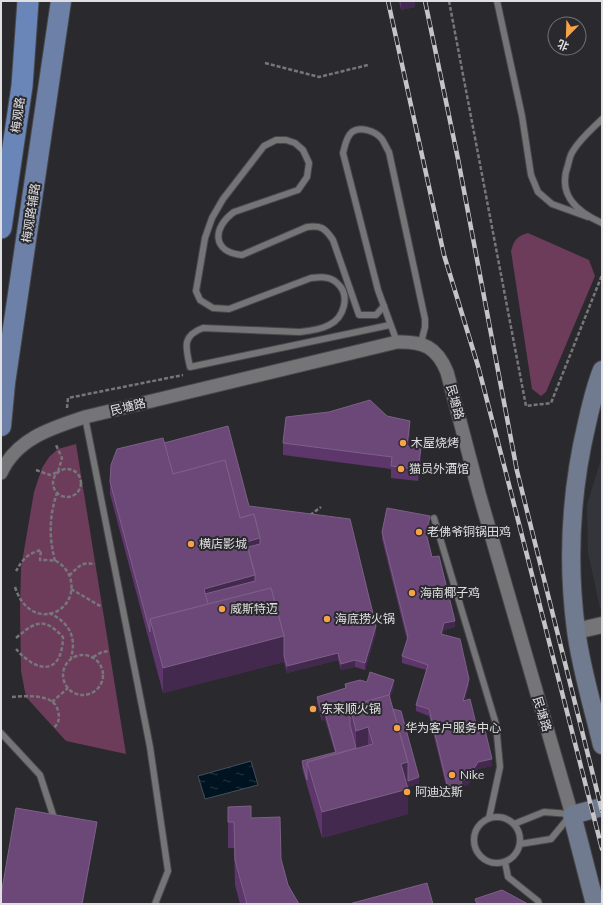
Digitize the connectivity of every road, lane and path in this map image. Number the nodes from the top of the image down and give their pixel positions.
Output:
1 (28, 1) edge
2 (61, 1) edge
3 (449, 1) edge
4 (496, 1) edge
5 (265, 63) dead end
6 (368, 65) dead end
7 (602, 119) edge
8 (588, 217) junction
9 (602, 223) edge
10 (1, 228) edge
11 (602, 275) edge
12 (384, 306) junction
13 (390, 325) junction
14 (397, 342) junction
15 (421, 343) junction
16 (190, 367) junction
17 (602, 372) edge
18 (66, 413) dead end
19 (85, 417) junction
20 (1, 426) edge
21 (56, 445) dead end
22 (36, 470) dead end
23 (58, 472) junction
24 (1, 474) edge
25 (57, 493) junction
26 (321, 507) dead end
27 (308, 517) edge
28 (434, 518) dead end
29 (55, 561) junction
30 (95, 564) dead end
31 (16, 571) dead end
32 (69, 576) junction
33 (16, 587) dead end
34 (71, 589) junction
35 (102, 607) dead end
36 (49, 614) junction
37 (602, 625) edge
38 (576, 631) junction
39 (16, 638) dead end
40 (16, 649) dead end
41 (109, 651) dead end
42 (93, 657) junction
43 (70, 659) junction
44 (68, 688) junction
45 (12, 696) dead end
46 (52, 702) junction
47 (54, 728) dead end
48 (1, 732) edge
49 (602, 745) edge
50 (602, 807) edge
51 (572, 815) junction
52 (54, 818) edge
53 (489, 818) junction
54 (514, 824) junction
55 (520, 844) junction
56 (505, 862) junction
57 (155, 904) edge
58 (539, 904) edge
59 (596, 904) edge

1 - 10 highway, 梅观路
2 - 20 main road, 梅观路辅路
3 - 11 path
4 - 8 lane
5 - 6 path
7 - 8 lane
8 - 9 lane
12 - 13 lane
12 - 15 lane
12 - 16 lane
13 - 14 lane
13 - 16 lane
14 - 15 street, 民塘路
14 - 19 street, 民塘路
15 - 51 street, 民塘路
16 - 18 path
17 - 38 main road
19 - 24 street, 民塘路
19 - 57 lane
21 - 23 path
22 - 23 path
23 - 25 path
23 - 25 path
25 - 29 path
26 - 27 path
28 - 53 lane
29 - 31 path
29 - 32 path
30 - 32 path
32 - 34 path
33 - 36 path
34 - 35 path
34 - 36 path
36 - 43 path
37 - 38 street
38 - 49 main road
39 - 40 path
41 - 42 path
42 - 43 path
42 - 44 path
43 - 44 path
44 - 46 path
45 - 46 path
46 - 47 path
48 - 52 lane
50 - 51 main road
51 - 54 lane
51 - 55 lane
51 - 59 main road, 民塘路
53 - 54 lane
53 - 56 lane
54 - 55 lane
55 - 56 lane
56 - 58 lane

